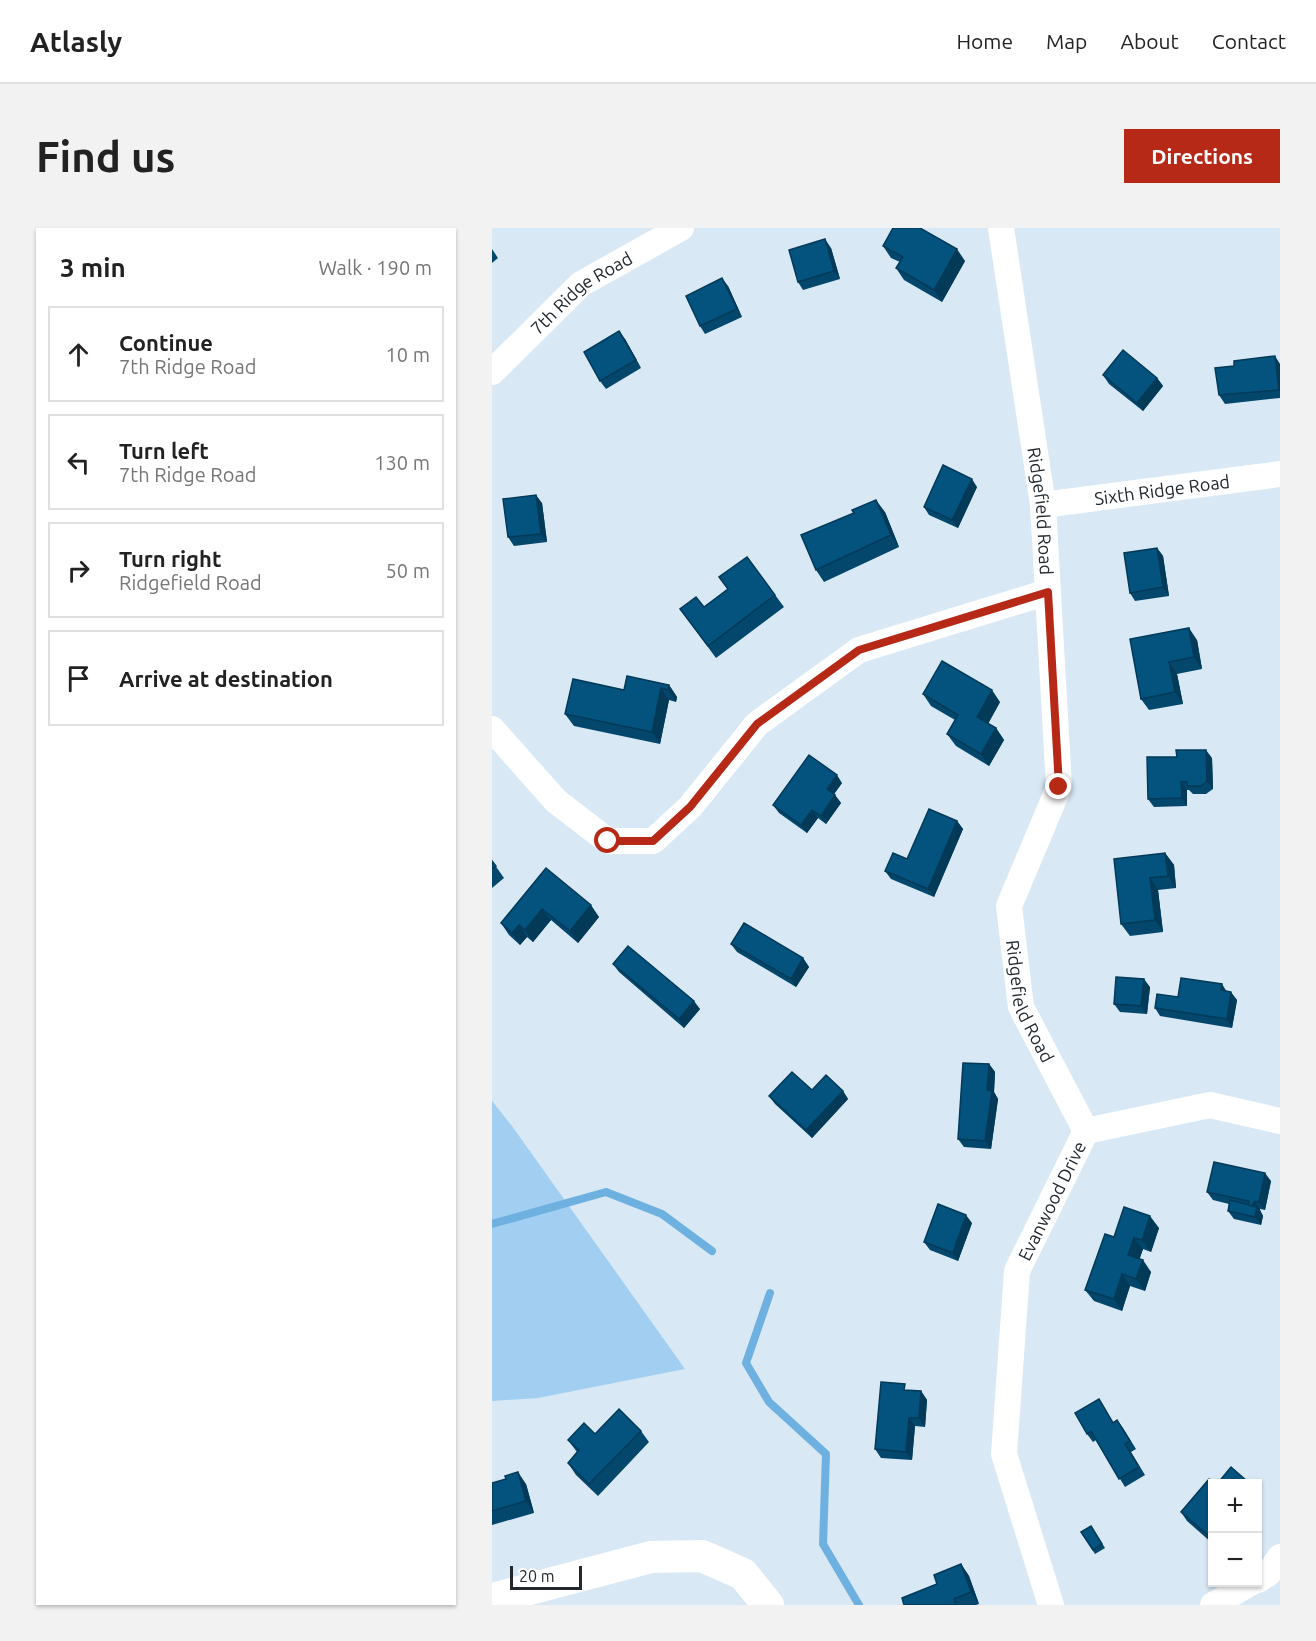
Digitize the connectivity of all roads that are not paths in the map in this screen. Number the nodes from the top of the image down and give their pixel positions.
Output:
1 (681, 228) edge
2 (1001, 228) edge
3 (492, 372) edge
4 (1280, 474) edge
5 (1043, 505) junction
6 (1048, 592) junction
7 (492, 729) edge
8 (1280, 1121) edge
9 (1086, 1131) junction
10 (1280, 1557) edge
11 (1262, 1577) edge
12 (1244, 1587) edge
13 (492, 1599) edge
14 (768, 1605) edge
15 (1051, 1605) edge
16 (1213, 1605) edge

1 - 3 street, 7th Ridge Road
2 - 5 street, Ridgefield Road
4 - 5 street, Sixth Ridge Road
5 - 6 street, Ridgefield Road
6 - 7 street
6 - 9 street, Ridgefield Road
8 - 9 street, Evanwood Drive
9 - 15 street, Evanwood Drive
10 - 11 street
12 - 16 street
13 - 14 street

